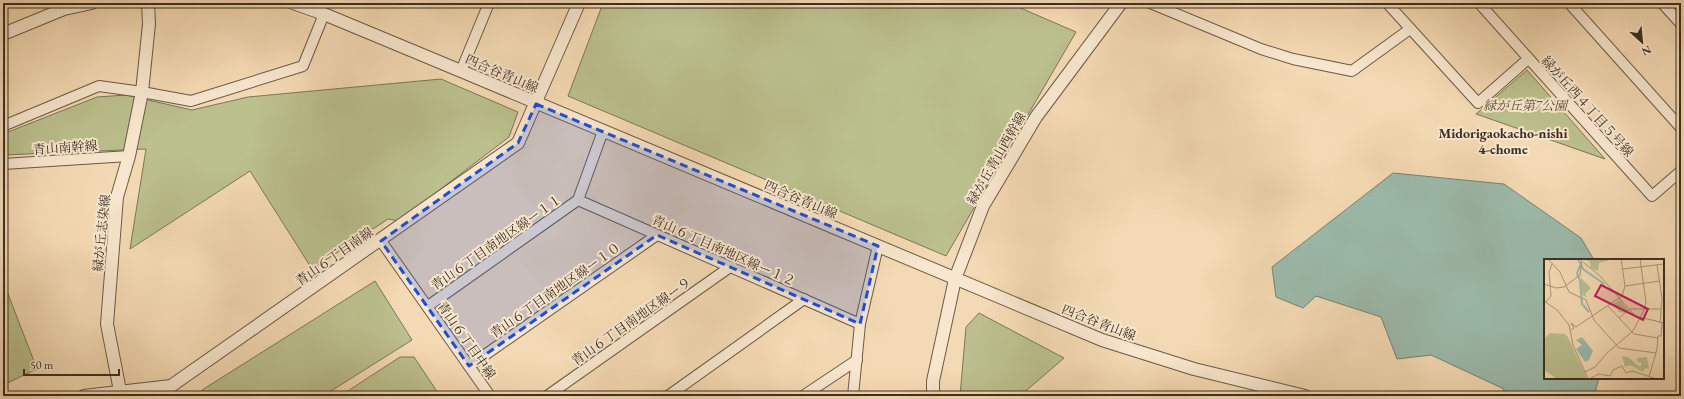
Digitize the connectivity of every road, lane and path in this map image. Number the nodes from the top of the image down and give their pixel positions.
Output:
1 (92, 3) edge
2 (148, 3) edge
3 (293, 3) edge
4 (489, 3) edge
5 (579, 3) edge
6 (1121, 3) edge
7 (1150, 3) edge
8 (1387, 3) edge
9 (1479, 3) edge
10 (1570, 3) edge
11 (1662, 3) edge
12 (64, 6) edge
13 (324, 14) junction
14 (1681, 24) edge
15 (1410, 29) junction
16 (3, 34) edge
17 (1528, 59) junction
18 (461, 71) junction
19 (142, 92) junction
20 (536, 104) junction
21 (3, 126) edge
22 (1681, 128) edge
23 (603, 131) junction
24 (129, 156) junction
25 (3, 164) edge
26 (1681, 171) edge
27 (578, 200) junction
28 (657, 235) junction
29 (381, 240) junction
30 (878, 246) junction
31 (730, 267) junction
32 (955, 279) junction
33 (804, 299) junction
34 (428, 306) junction
35 (860, 324) junction
36 (857, 360) junction
37 (469, 366) junction
38 (120, 394) edge
39 (84, 396) edge
40 (490, 396) edge
41 (547, 396) edge
42 (668, 396) edge
43 (803, 396) edge
44 (853, 396) edge
45 (933, 396) edge
46 (1305, 396) edge

1 - 12 street
2 - 19 street, 緑が丘志染線
3 - 13 street, 四合谷青山線
4 - 18 street
5 - 20 street, 青山６丁目南線
6 - 32 street, 緑が丘青山西幹線
7 - 15 street
8 - 15 street
9 - 17 street, 緑が丘西４丁目５号線
10 - 22 street
11 - 14 street
12 - 16 street
13 - 18 street, 四合谷青山線
13 - 19 street
15 - 17 street
17 - 26 street, 緑が丘西４丁目５号線
18 - 20 street, 四合谷青山線
19 - 21 street
19 - 24 street, 緑が丘志染線
20 - 23 street, 四合谷青山線
20 - 29 street, 青山６丁目南線
23 - 27 street, 青山６丁目南地区線ー１１
23 - 30 street, 四合谷青山線
24 - 25 street, 青山南幹線
24 - 38 street, 緑が丘志染線
27 - 28 street, 青山６丁目南地区線ー１２
27 - 34 street, 青山６丁目南地区線ー１１
28 - 31 street, 青山６丁目南地区線ー１２
28 - 37 street, 青山６丁目南地区線ー１０
29 - 34 street, 青山６丁目中線
29 - 38 street, 青山６丁目南線
30 - 32 street, 四合谷青山線
30 - 35 street
31 - 33 street, 青山６丁目南地区線ー１２
31 - 41 street, 青山６丁目南地区線ー９
32 - 45 street, 緑が丘青山西幹線
32 - 46 street, 四合谷青山線
33 - 35 street, 青山６丁目南地区線ー１２
33 - 42 street
34 - 37 street, 青山６丁目中線
35 - 36 street
36 - 43 street
36 - 44 street
37 - 40 street, 青山６丁目中線
38 - 39 street, 青山６丁目南線

